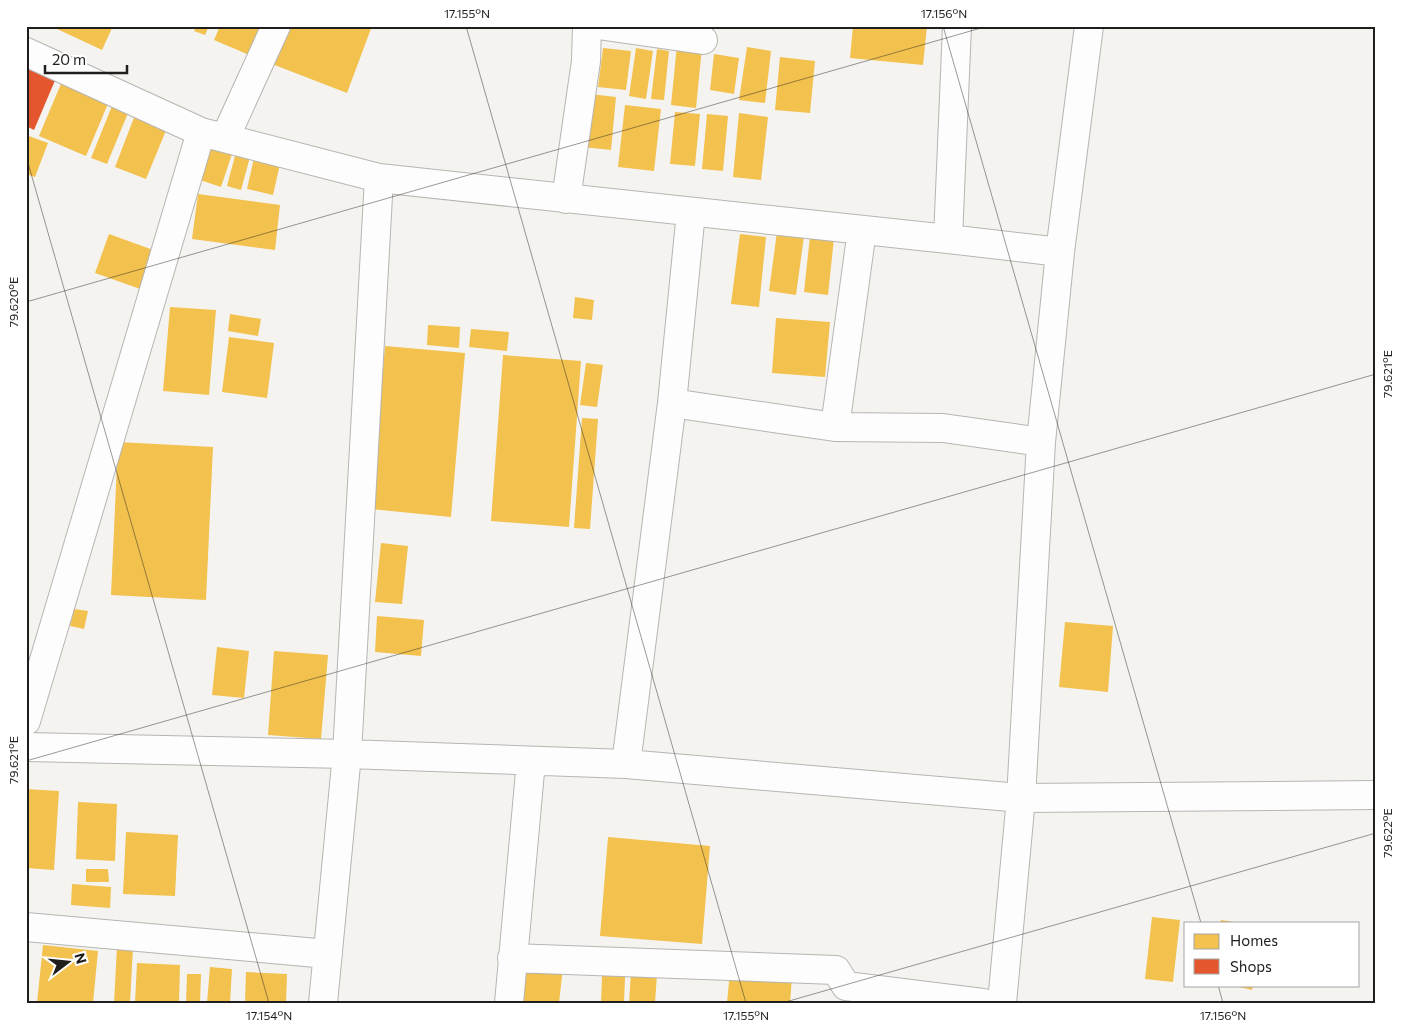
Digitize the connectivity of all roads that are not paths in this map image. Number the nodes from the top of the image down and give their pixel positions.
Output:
1 (276, 26) edge
2 (587, 26) edge
3 (605, 26) edge
4 (957, 26) edge
5 (1089, 26) edge
6 (703, 40) dead end
7 (26, 52) edge
8 (213, 135) junction
9 (379, 178) junction
10 (566, 199) junction
11 (691, 212) junction
12 (862, 230) junction
13 (948, 239) junction
14 (1060, 252) junction
15 (672, 403) junction
16 (836, 427) junction
17 (1041, 442) junction
18 (26, 721) edge
19 (26, 747) edge
20 (346, 754) junction
21 (531, 761) junction
22 (626, 764) junction
23 (1376, 795) edge
24 (1021, 798) junction
25 (26, 928) edge
26 (328, 954) junction
27 (512, 958) junction
28 (323, 1003) edge
29 (509, 1003) edge
30 (984, 1003) edge
31 (1002, 1003) edge

1 - 8 street
2 - 10 street
3 - 6 street
4 - 13 street
5 - 14 street
7 - 8 street
8 - 9 street
8 - 18 street
9 - 10 street
9 - 20 street
10 - 11 street
11 - 12 street
11 - 15 street
12 - 13 street
12 - 16 street
13 - 14 street
14 - 17 street
15 - 16 street
15 - 22 street
16 - 17 street
17 - 24 street
19 - 20 street
20 - 21 street
20 - 26 street
21 - 22 street
21 - 27 street
22 - 24 street
23 - 24 street
24 - 31 street
25 - 26 street
26 - 28 street
27 - 29 street
27 - 30 street

